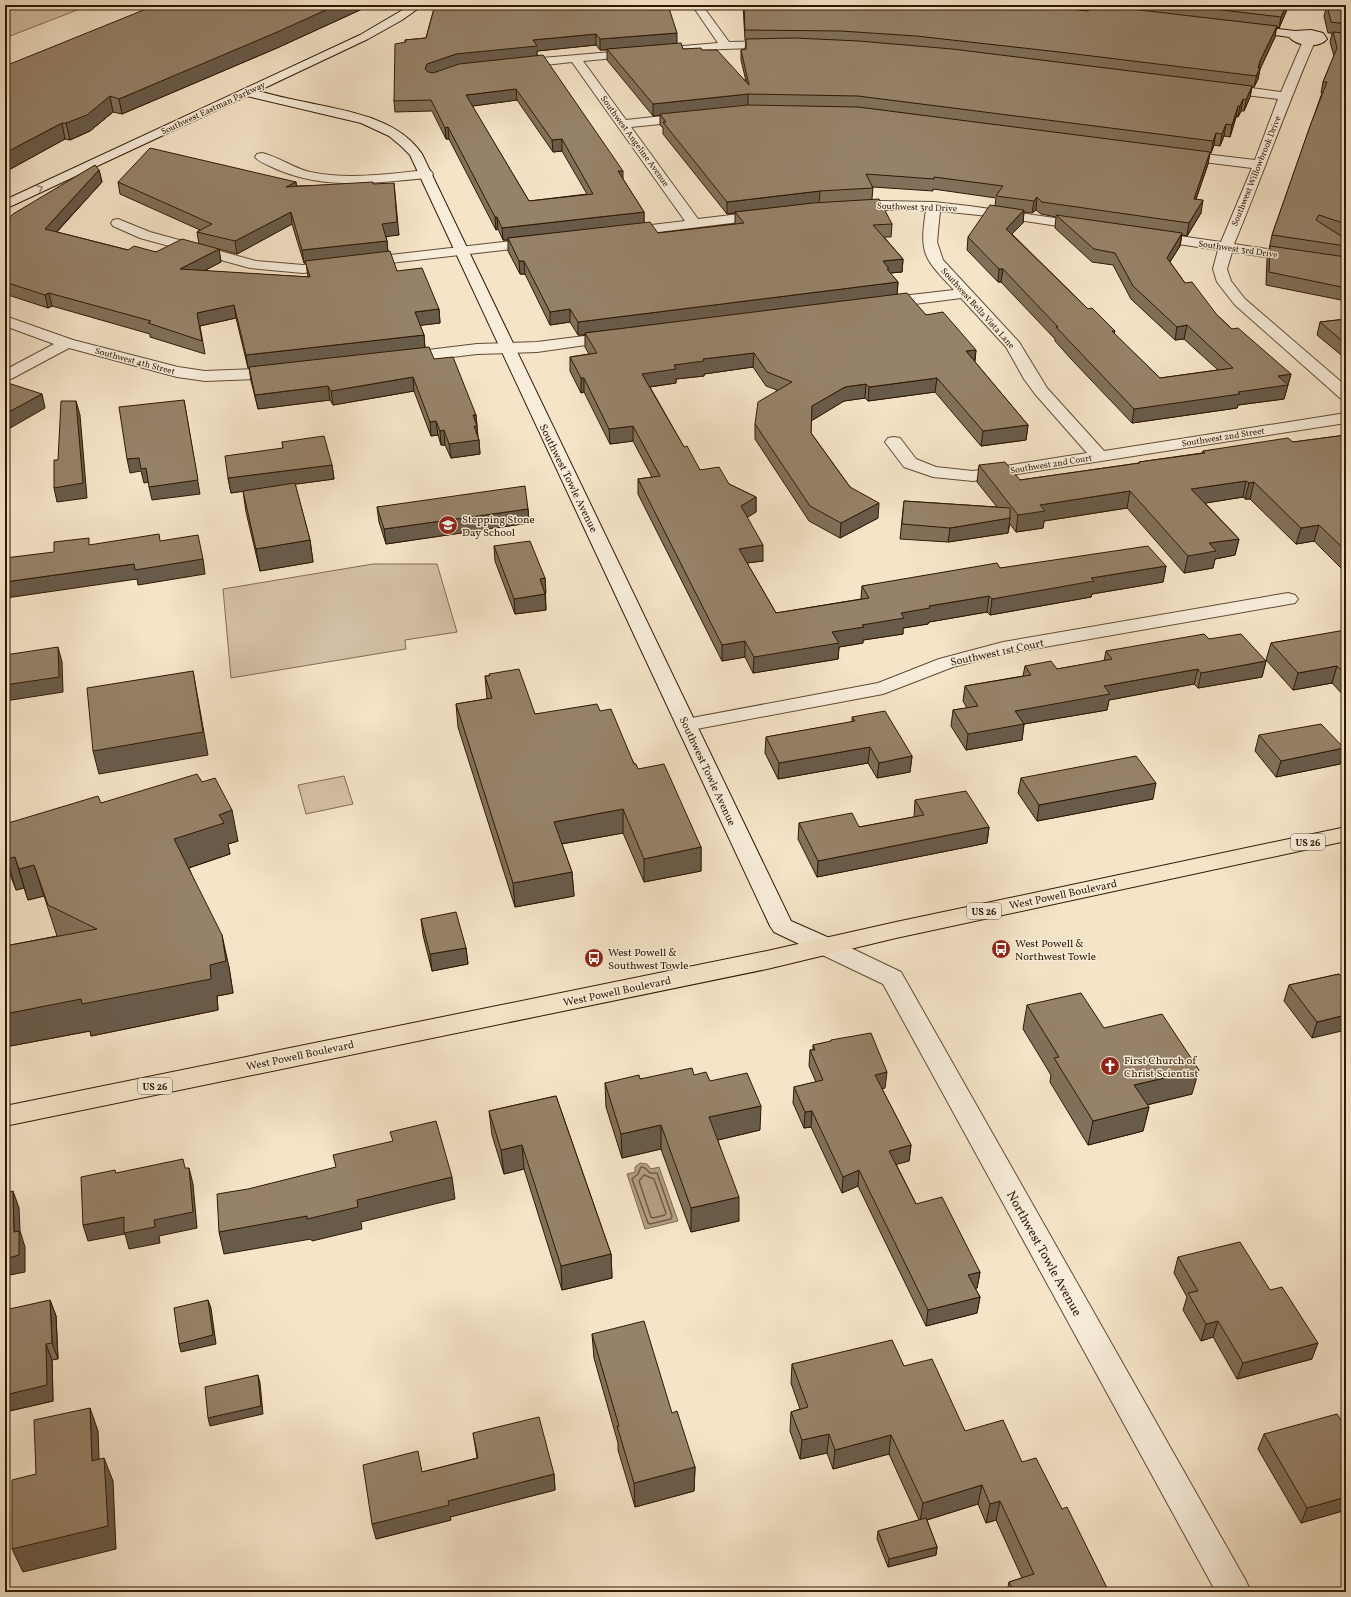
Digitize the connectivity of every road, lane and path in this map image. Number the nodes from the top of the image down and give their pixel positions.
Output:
1 (403, 5) edge
2 (418, 5) edge
3 (697, 5) edge
4 (1047, 5) edge
5 (1064, 6) edge
6 (1133, 15) edge
7 (1234, 27) edge
8 (1334, 38) edge
9 (1315, 39) junction
10 (787, 44) edge
11 (725, 45) junction
12 (575, 58) junction
13 (504, 66) edge
14 (1207, 86) edge
15 (245, 92) junction
16 (1285, 96) junction
17 (206, 101) junction
18 (705, 115) edge
19 (623, 124) junction
20 (162, 132) junction
21 (1166, 153) edge
22 (262, 157) dead end
23 (1260, 165) junction
24 (426, 174) junction
25 (5, 194) edge
26 (5, 205) edge
27 (934, 206) junction
28 (842, 207) edge
29 (781, 213) edge
30 (118, 223) dead end
31 (694, 224) junction
32 (1099, 228) edge
33 (609, 234) edge
34 (1139, 234) edge
35 (548, 241) edge
36 (1226, 247) junction
37 (463, 251) junction
38 (1346, 265) edge
39 (964, 293) junction
40 (869, 305) edge
41 (5, 321) edge
42 (632, 335) edge
43 (67, 343) junction
44 (509, 348) junction
45 (392, 359) edge
46 (291, 372) edge
47 (5, 376) edge
48 (1346, 395) edge
49 (1346, 418) edge
50 (894, 442) dead end
51 (1100, 456) junction
52 (1288, 599) dead end
53 (686, 725) junction
54 (1346, 834) edge
55 (825, 946) junction
56 (5, 1116) edge
57 (1234, 1592) edge

1 - 17 street, Southwest Eastman Parkway
2 - 15 street, Southwest Eastman Parkway
3 - 11 street
4 - 5 street
5 - 6 street
7 - 9 street
8 - 9 street
9 - 16 street, Southwest Willowbrook Drive
10 - 11 street
11 - 12 street
12 - 13 street
12 - 19 street, Southwest Angeline Avenue
14 - 16 street
15 - 20 street, Southwest Eastman Parkway
15 - 24 street, Southwest Towle Avenue
16 - 23 street, Southwest Willowbrook Drive
17 - 20 street
17 - 25 street, Southwest Eastman Parkway
18 - 19 street
19 - 31 street, Southwest Angeline Avenue
26 -> 20 street, Southwest Eastman Parkway
21 - 23 street
22 - 24 street
23 - 36 street, Southwest Willowbrook Drive
24 - 37 street, Southwest Towle Avenue
27 - 28 street, Southwest 3rd Drive
27 - 32 street, Southwest 3rd Drive
27 - 39 street, Southwest Bella Vista Lane
29 - 31 street
30 - 37 street
31 - 33 street
34 - 36 street, Southwest 3rd Drive
35 - 37 street
36 - 38 street, Southwest 3rd Drive
36 - 48 street, Southwest Willowbrook Drive
37 - 44 street, Southwest Towle Avenue
39 - 40 street
39 - 51 street, Southwest Bella Vista Lane
41 - 43 street, Southwest 4th Street
42 - 44 street
43 - 46 street, Southwest 4th Street
43 - 47 street
44 - 45 street
44 - 53 street, Southwest Towle Avenue
49 - 51 street, Southwest 2nd Street
50 - 51 street, Southwest 2nd Court
52 - 53 street, Southwest 1st Court
53 - 55 street, Southwest Towle Avenue
54 - 55 main road, West Powell Boulevard / US 26
55 - 56 main road, West Powell Boulevard / US 26
55 - 57 street, Northwest Towle Avenue

